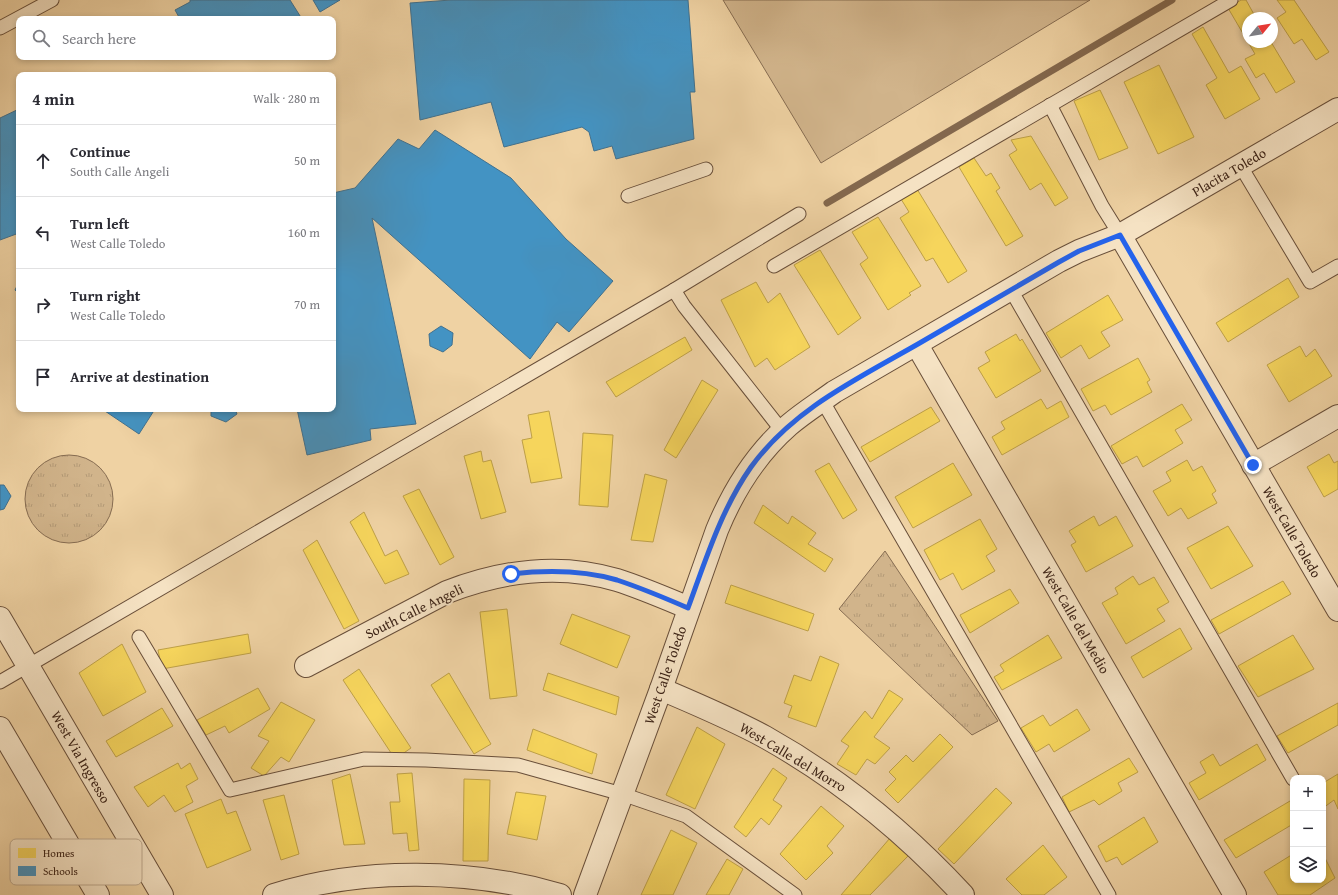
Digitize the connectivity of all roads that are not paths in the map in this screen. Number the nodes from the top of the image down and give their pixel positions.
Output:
1 (52, 0) edge
2 (1231, 0) edge
3 (22, 16) edge
4 (16, 19) edge
5 (0, 28) edge
6 (1050, 105) junction
7 (1338, 109) edge
8 (1240, 166) junction
9 (706, 169) dead end
10 (628, 196) dead end
11 (799, 214) dead end
12 (1120, 235) junction
13 (774, 266) dead end
14 (1338, 266) edge
15 (674, 290) junction
16 (1011, 290) junction
17 (917, 345) junction
18 (822, 400) junction
19 (1338, 416) edge
20 (783, 432) junction
21 (1253, 465) junction
22 (688, 608) junction
23 (1338, 610) edge
24 (0, 618) edge
25 (139, 637) dead end
26 (28, 666) junction
27 (306, 666) dead end
28 (0, 682) edge
29 (661, 689) junction
30 (0, 728) edge
31 (1291, 775) edge
32 (622, 794) junction
33 (65, 839) edge
34 (129, 839) edge
35 (142, 861) edge
36 (92, 885) edge
37 (98, 895) edge
38 (162, 895) edge
39 (274, 895) edge
40 (560, 895) edge
41 (585, 895) edge
42 (795, 895) edge
43 (963, 895) edge
44 (1109, 895) edge
45 (1235, 895) edge

1 - 3 lane
2 - 6 lane
4 - 5 lane
6 - 12 lane
6 - 13 lane
7 - 8 street, Placita Toledo
8 - 12 street, Placita Toledo
8 - 14 lane
9 - 10 lane
11 - 15 lane
12 - 16 street, West Calle Toledo
12 - 21 street, West Calle Toledo
15 - 20 lane
15 - 26 lane
16 - 17 street, West Calle Toledo
16 - 31 lane
17 - 18 street, West Calle Toledo
17 - 45 street, West Calle del Medio
18 - 20 street, West Calle Toledo
18 - 44 lane
19 - 21 street
20 - 22 street, West Calle Toledo
21 - 23 street, West Calle Toledo
22 - 27 street, South Calle Angeli
22 - 29 street, West Calle Toledo
24 - 26 street, West Via Ingresso
25 - 32 lane
26 - 28 lane
26 - 34 street, West Via Ingresso
29 - 32 street, West Calle Toledo
29 - 43 street, West Calle del Morro
30 - 33 street
32 - 41 street, West Calle Toledo
32 - 42 lane
35 - 38 street, West Via Ingresso
36 - 37 street
39 - 40 street

